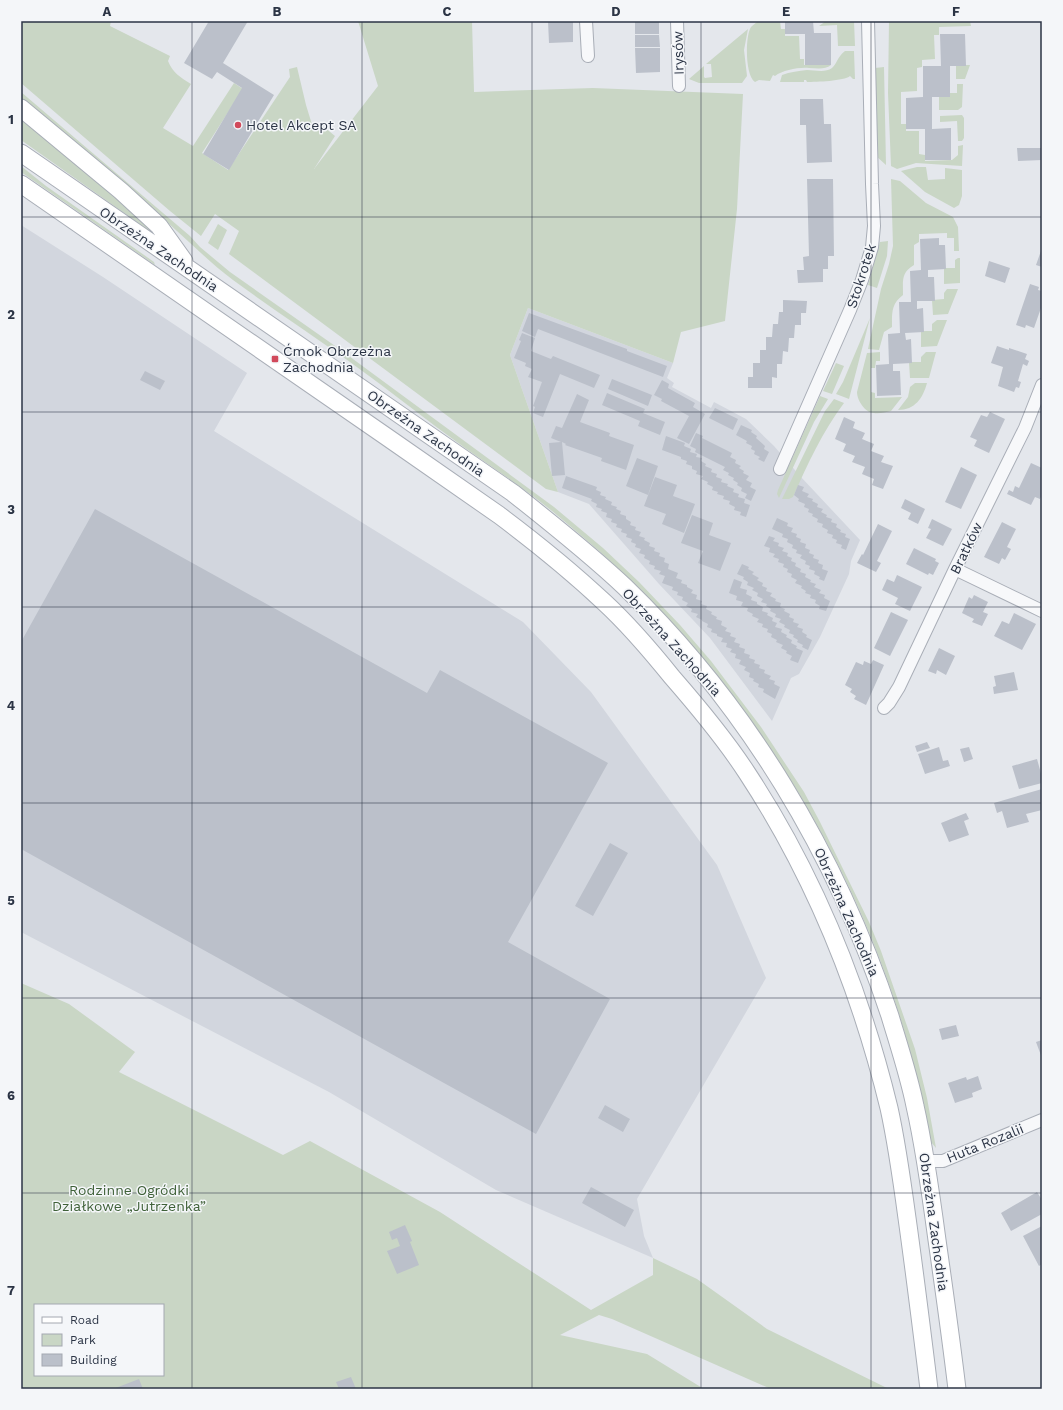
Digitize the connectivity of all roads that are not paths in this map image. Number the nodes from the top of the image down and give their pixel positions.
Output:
1 (586, 21) edge
2 (677, 21) edge
3 (868, 21) edge
4 (588, 56) dead end
5 (679, 86) dead end
6 (21, 108) edge
7 (21, 153) edge
8 (21, 184) edge
9 (21, 198) edge
10 (86, 229) junction
11 (189, 269) junction
12 (1042, 385) edge
13 (780, 469) dead end
14 (955, 569) junction
15 (1042, 611) edge
16 (884, 708) dead end
17 (1042, 1120) edge
18 (926, 1161) junction
19 (929, 1389) edge
20 (957, 1389) edge

1 - 4 street
2 - 5 street, Irysów
3 - 13 street, Stokrotek
6 - 11 street
7 - 11 street, Obrzeżna Zachodnia
8 - 10 street, Obrzeżna Zachodnia
9 - 10 street
10 - 19 street, Obrzeżna Zachodnia
11 - 18 street, Obrzeżna Zachodnia
12 - 14 street, Bratków
14 - 15 street
14 - 16 street, Bratków
17 - 18 street, Huta Rozalii
18 - 20 street, Obrzeżna Zachodnia

